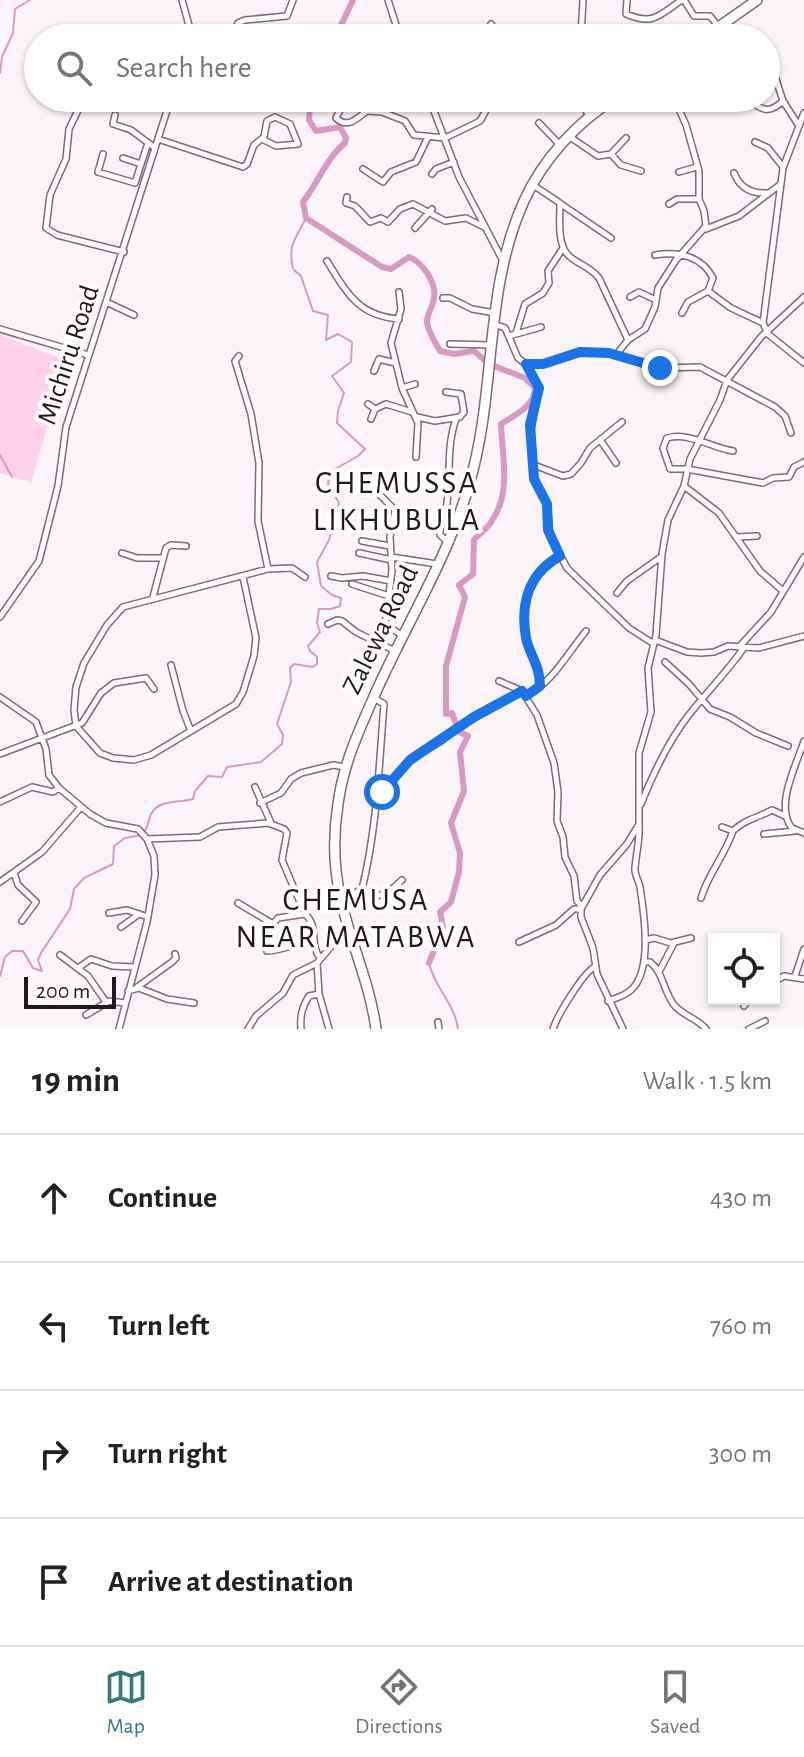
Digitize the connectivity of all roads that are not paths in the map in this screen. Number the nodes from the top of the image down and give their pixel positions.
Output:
1 (182, 0) edge
2 (388, 0) edge
3 (583, 0) edge
4 (627, 0) edge
5 (683, 0) edge
6 (757, 0) edge
7 (293, 2) edge
8 (300, 3) dead end
9 (189, 24) edge
10 (239, 24) edge
11 (396, 24) edge
12 (582, 24) edge
13 (714, 24) edge
14 (726, 24) edge
15 (780, 92) edge
16 (783, 101) junction
17 (780, 103) edge
18 (77, 112) edge
19 (167, 112) edge
20 (339, 112) edge
21 (366, 112) edge
22 (381, 112) edge
23 (435, 112) edge
24 (485, 112) edge
25 (587, 112) edge
26 (595, 112) edge
27 (680, 112) edge
28 (804, 113) edge
29 (115, 115) dead end
30 (589, 116) junction
31 (539, 123) dead end
32 (799, 126) junction
33 (569, 136) junction
34 (428, 137) junction
35 (445, 138) junction
36 (626, 138) dead end
37 (158, 139) junction
38 (262, 139) junction
39 (755, 142) dead end
40 (148, 143) junction
41 (561, 146) junction
42 (155, 148) junction
43 (103, 154) dead end
44 (611, 154) junction
45 (123, 158) dead end
46 (454, 162) junction
47 (141, 164) junction
48 (697, 167) junction
49 (783, 168) junction
50 (363, 169) dead end
51 (641, 171) dead end
52 (679, 172) dead end
53 (734, 173) dead end
54 (432, 174) dead end
55 (781, 184) junction
56 (532, 185) junction
57 (767, 193) junction
58 (347, 197) dead end
59 (699, 199) junction
60 (560, 203) junction
61 (669, 204) dead end
62 (431, 212) junction
63 (415, 228) dead end
64 (487, 228) junction
65 (705, 230) junction
66 (611, 238) dead end
67 (563, 248) junction
68 (124, 252) junction
69 (684, 253) junction
70 (655, 255) dead end
71 (327, 261) dead end
72 (503, 261) junction
73 (708, 291) junction
74 (399, 292) dead end
75 (630, 297) dead end
76 (804, 297) edge
77 (443, 298) dead end
78 (656, 300) junction
79 (106, 302) junction
80 (495, 313) junction
81 (682, 313) dead end
82 (134, 315) dead end
83 (399, 319) junction
84 (763, 323) junction
85 (493, 324) junction
86 (541, 327) dead end
87 (0, 329) edge
88 (767, 331) junction
89 (516, 333) junction
90 (509, 336) junction
91 (628, 340) junction
92 (450, 344) dead end
93 (491, 345) junction
94 (88, 355) junction
95 (616, 355) junction
96 (239, 356) dead end
97 (395, 363) junction
98 (804, 363) edge
99 (526, 364) junction
100 (374, 371) dead end
101 (727, 380) junction
102 (415, 384) dead end
103 (402, 388) junction
104 (446, 392) dead end
105 (368, 404) dead end
106 (375, 409) junction
107 (414, 414) junction
108 (371, 419) dead end
109 (456, 419) junction
110 (622, 422) dead end
111 (791, 433) dead end
112 (601, 441) junction
113 (698, 442) junction
114 (733, 451) dead end
115 (416, 457) dead end
116 (804, 462) edge
117 (616, 463) dead end
118 (534, 465) junction
119 (687, 469) junction
120 (684, 486) junction
121 (379, 487) dead end
122 (757, 536) dead end
123 (736, 537) junction
124 (362, 541) dead end
125 (448, 542) junction
126 (186, 546) dead end
127 (390, 546) junction
128 (122, 553) dead end
129 (359, 553) dead end
130 (560, 556) junction
131 (661, 557) junction
132 (804, 557) edge
133 (163, 558) junction
134 (392, 558) junction
135 (437, 564) junction
136 (268, 569) junction
137 (801, 570) edge
138 (331, 576) dead end
139 (243, 577) junction
140 (305, 577) dead end
141 (391, 581) junction
142 (352, 584) dead end
143 (783, 591) junction
144 (617, 593) dead end
145 (389, 596) junction
146 (152, 598) junction
147 (0, 617) edge
148 (328, 624) dead end
149 (586, 631) dead end
150 (403, 636) junction
151 (804, 636) edge
152 (654, 642) junction
153 (741, 648) junction
154 (396, 652) junction
155 (665, 662) dead end
156 (171, 665) dead end
157 (499, 681) dead end
158 (540, 686) junction
159 (154, 689) dead end
160 (524, 694) junction
161 (0, 697) edge
162 (373, 697) junction
163 (702, 701) junction
164 (76, 726) junction
165 (191, 731) junction
166 (42, 737) junction
167 (804, 741) edge
168 (788, 746) dead end
169 (0, 754) edge
170 (345, 767) junction
171 (255, 787) dead end
172 (59, 788) junction
173 (376, 797) junction
174 (0, 802) edge
175 (260, 803) junction
176 (641, 806) junction
177 (81, 807) junction
178 (785, 816) junction
179 (271, 823) junction
180 (639, 824) junction
181 (722, 827) dead end
182 (733, 831) junction
183 (800, 832) edge
184 (764, 834) dead end
185 (147, 839) junction
186 (14, 873) junction
187 (402, 880) dead end
188 (0, 882) edge
189 (359, 892) junction
190 (701, 898) dead end
191 (341, 901) junction
192 (238, 903) dead end
193 (581, 908) junction
194 (109, 913) dead end
195 (139, 914) junction
196 (305, 914) junction
197 (148, 917) junction
198 (22, 921) dead end
199 (121, 927) dead end
200 (352, 933) junction
201 (691, 938) dead end
202 (314, 939) junction
203 (645, 940) junction
204 (519, 942) dead end
205 (674, 942) junction
206 (804, 949) edge
207 (267, 951) dead end
208 (175, 954) dead end
209 (60, 955) dead end
210 (318, 960) junction
211 (644, 962) junction
212 (134, 967) junction
213 (595, 967) junction
214 (78, 968) junction
215 (660, 970) junction
216 (795, 976) junction
217 (780, 978) edge
218 (804, 979) edge
219 (136, 988) junction
220 (128, 991) junction
221 (319, 994) junction
222 (608, 1001) junction
223 (106, 1002) junction
224 (125, 1003) junction
225 (194, 1003) dead end
226 (86, 1015) dead end
227 (765, 1021) dead end
228 (119, 1029) edge
229 (248, 1029) edge
230 (301, 1029) edge
231 (329, 1029) edge
232 (376, 1029) edge
233 (553, 1029) edge
234 (623, 1029) edge
235 (706, 1029) edge
236 (749, 1029) edge

1 - 9 street
2 - 11 street
3 - 12 street
4 - 5 street
5 - 13 street
6 - 14 highway
7 - 8 street
7 - 10 street
15 - 16 street
16 - 17 street
16 - 32 street
18 - 68 street
19 - 37 street, Michiru Road
20 - 21 street
22 - 34 street
23 - 35 street
24 - 35 street
25 - 30 street
26 - 30 highway, Zalewa Road
27 - 48 street
28 - 32 street
29 - 40 street
30 - 33 highway, Zalewa Road
31 - 41 street
32 - 49 street
33 - 41 highway, Zalewa Road
33 - 44 street
34 - 35 street
34 - 50 street
35 - 46 street
36 - 44 street
37 - 38 street
37 - 42 street, Michiru Road
38 - 38 street
39 - 49 street
40 - 42 street
40 - 47 street
41 - 56 highway, Zalewa Road
42 - 68 street, Michiru Road
43 - 47 street
44 - 51 street
45 - 47 street
46 - 54 street
46 - 64 street
48 - 52 street
48 - 59 street
49 - 55 street
53 - 57 street
55 - 57 street
55 - 84 street
56 - 60 street
56 - 72 highway, Zalewa Road
57 - 65 street
58 - 62 street
59 - 61 street
59 - 65 street
60 - 66 street
60 - 67 street
62 - 63 street
62 - 64 street
64 - 72 street
65 - 69 street
67 - 89 street
67 - 91 street
68 - 79 street, Michiru Road
69 - 70 street
69 - 73 street
69 - 78 street
71 - 83 street
72 - 80 highway, Zalewa Road
73 - 81 street
73 - 84 street
74 - 83 street
75 - 78 street
76 - 88 street
77 - 80 street
78 - 91 street
79 - 82 street
79 - 94 street, Michiru Road
80 - 85 highway, Zalewa Road
83 - 97 street
84 - 88 street
85 - 90 street
85 - 93 highway, Zalewa Road
86 - 89 street
87 - 94 street
88 - 98 street
88 - 101 street
89 - 90 street
90 - 99 street
91 - 95 street
92 - 93 street
93 - 125 highway, Zalewa Road
94 - 147 street, Michiru Road
95 - 99 street
95 - 101 street
96 - 136 street
97 - 100 street
97 - 103 street
99 - 118 street
101 - 111 street
101 - 113 street
102 - 103 street
103 - 107 street
104 - 109 street
105 - 106 street
106 - 107 street
106 - 108 street
107 - 109 street
107 - 115 street
109 - 125 street
110 - 112 street
112 - 117 street
112 - 118 street
113 - 114 street
113 - 119 street
113 - 119 street
116 - 119 street
118 - 130 street
119 - 120 street
120 - 123 street
120 - 131 street
121 - 127 street
122 - 123 street
123 - 143 street
124 - 127 street
125 - 135 highway, Zalewa Road
126 - 133 street
127 - 134 street
128 - 133 street
129 - 134 street
130 - 152 street
130 - 158 street
131 - 144 street
131 - 152 street
132 - 137 street
133 - 146 street
134 - 135 street
134 - 141 street
135 - 150 highway, Zalewa Road
136 - 139 street
136 - 140 street
137 - 143 street
138 - 141 street
139 - 146 street
139 - 165 street
141 - 145 street
142 - 145 street
143 - 153 street
145 - 150 street
146 - 164 street
148 - 154 street
149 - 158 street
150 - 154 highway, Zalewa Road
151 - 153 street
152 - 153 street
152 - 176 street
153 - 163 street
154 - 162 highway, Zalewa Road
155 - 163 street
156 - 165 street
157 - 160 street
158 - 160 street
159 - 164 street
160 - 173 street
160 - 193 street
161 - 166 street
162 - 170 highway, Zalewa Road
162 - 173 street
163 - 168 street
163 - 176 street
164 - 165 street
164 - 166 street
166 - 169 street
166 - 172 street
167 - 178 street
170 - 175 street
170 - 191 highway, Zalewa Road
171 - 175 street
172 - 174 street
172 - 177 street
173 - 189 street
175 - 179 street
176 - 180 street
177 - 185 street
177 - 186 street
178 - 182 street
178 - 183 street
179 - 185 street
179 - 196 street
180 - 193 street
180 - 203 street
181 - 182 street
182 - 190 street
183 - 184 street
185 - 197 street
186 - 188 street
186 - 198 street
187 - 189 street
189 - 191 street
191 - 200 highway, Zalewa Road
192 - 196 street
193 - 204 street
193 - 213 street
194 - 195 street
195 - 197 street
195 - 199 street
196 - 202 street
197 - 212 street
200 - 210 street
200 - 232 highway, Zalewa Road
201 - 205 street
202 - 207 street
202 - 210 street
203 - 205 street
203 - 211 street
205 - 215 street
206 - 216 street
208 - 219 street
209 - 214 street
210 - 221 street
210 - 229 street
211 - 215 street
211 - 222 street
212 - 214 street
212 - 220 street
213 - 222 street
213 - 233 street
214 - 223 street
215 - 235 street
216 - 217 street
216 - 218 street
219 - 220 street
219 - 225 street
220 - 224 street
221 - 230 street
221 - 231 street
222 - 234 street
223 - 224 street
223 - 226 street
224 - 228 street
227 - 236 street

